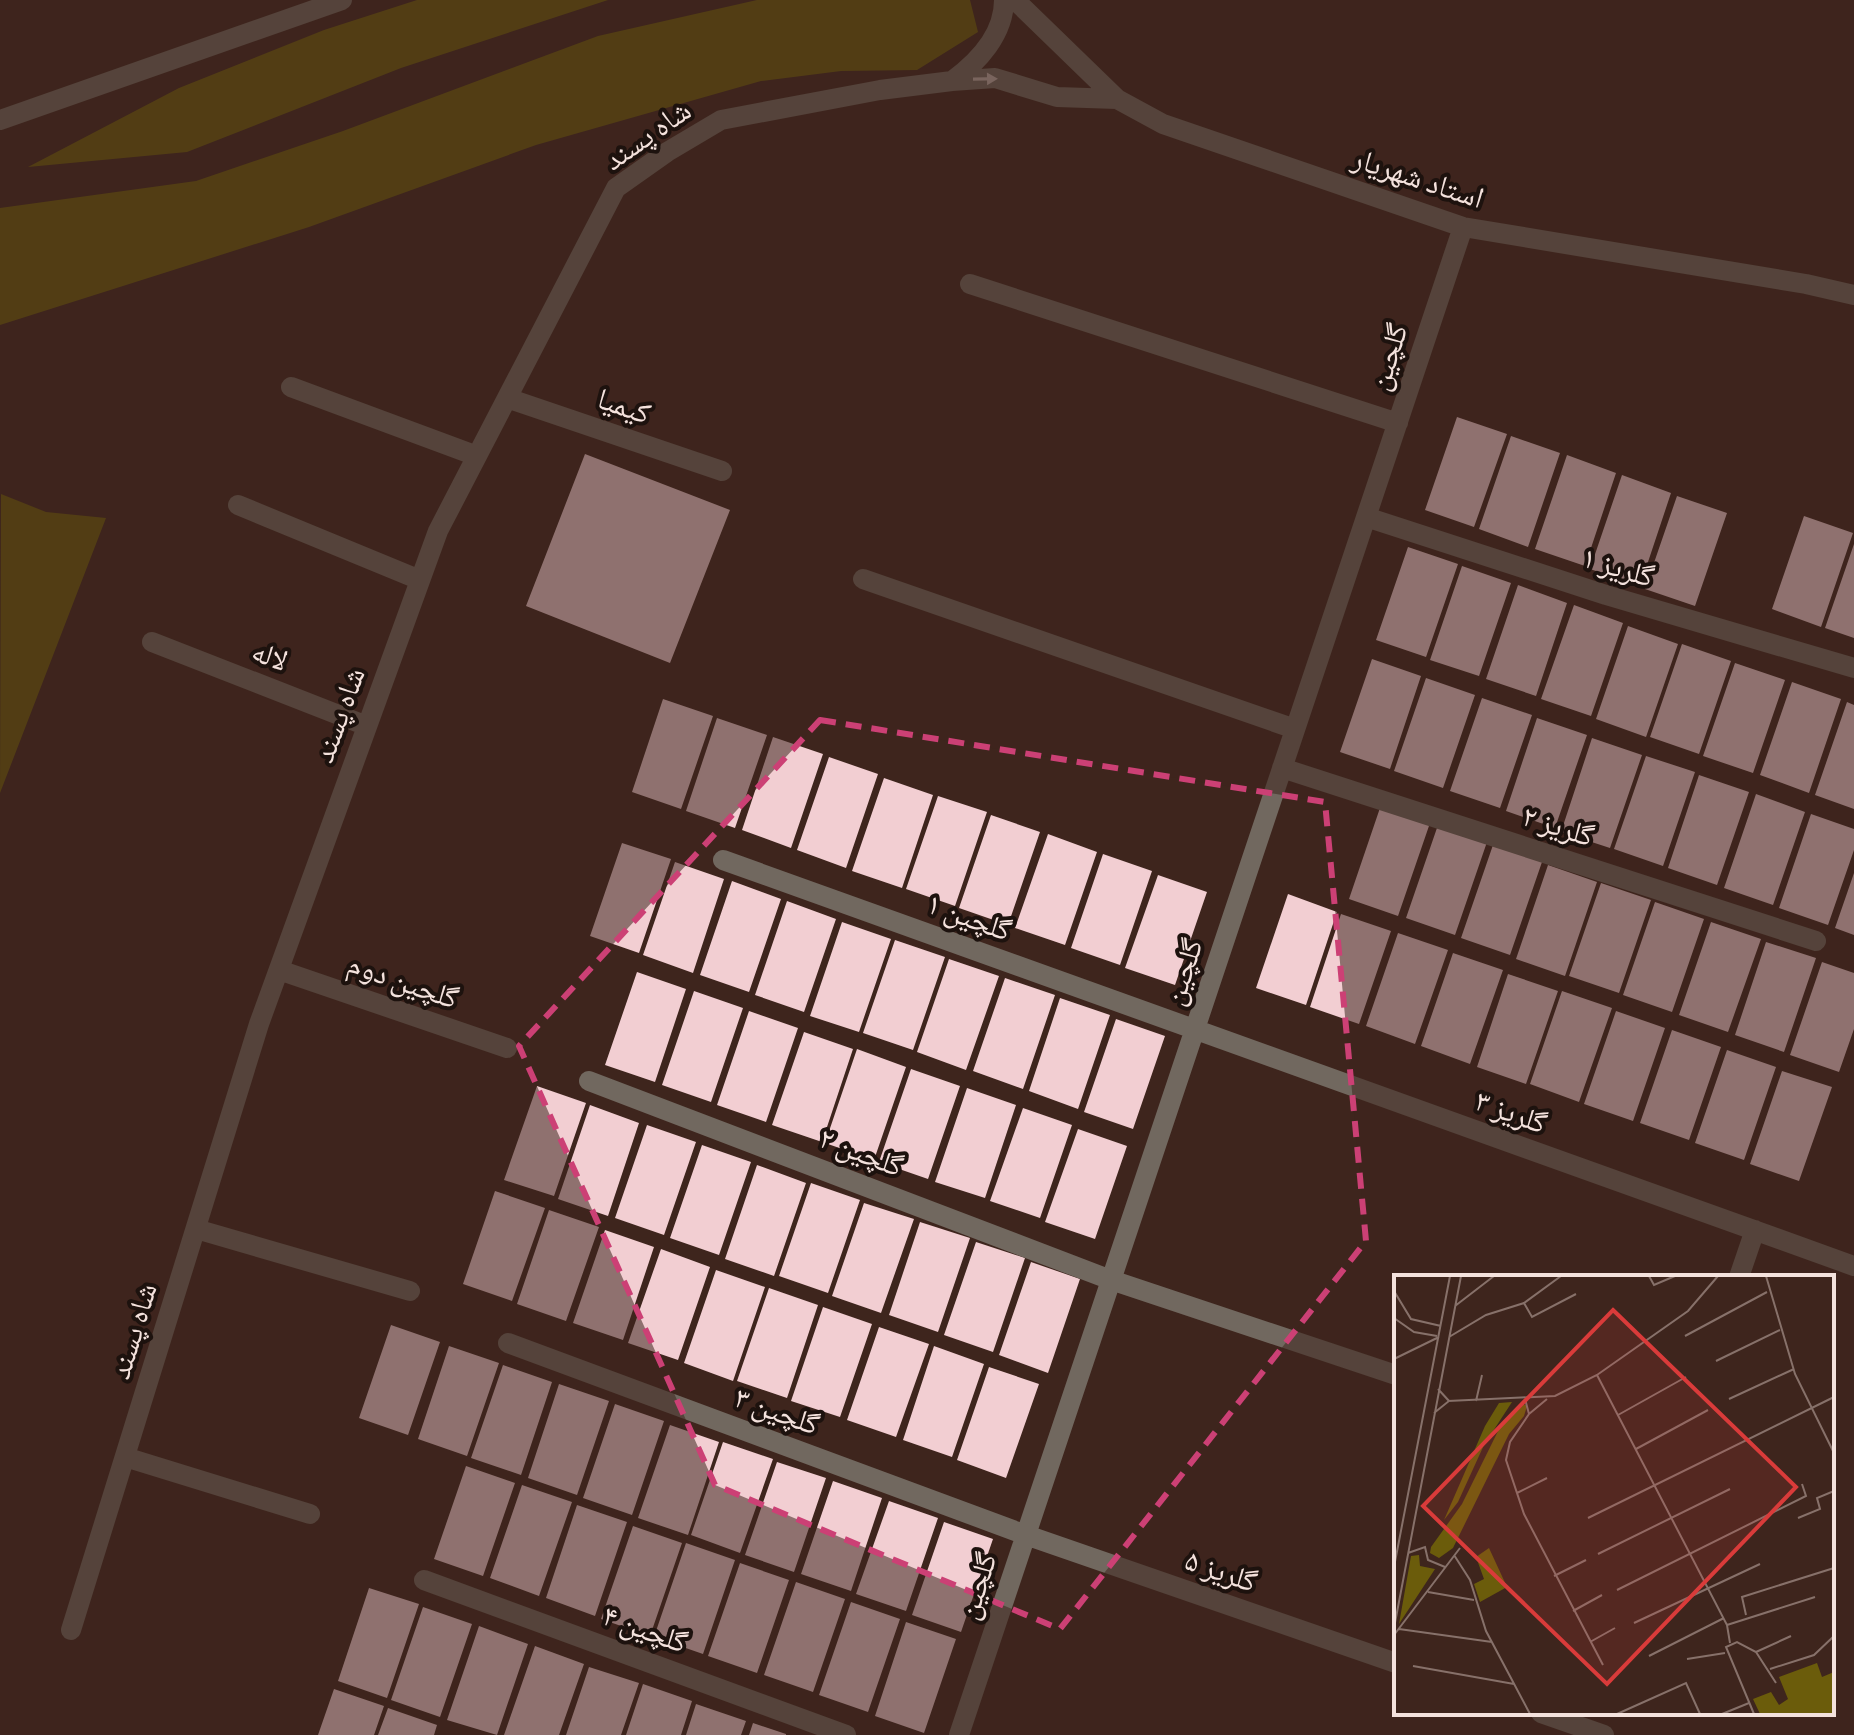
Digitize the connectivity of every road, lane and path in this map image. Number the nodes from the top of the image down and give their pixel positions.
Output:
1 (342, 0) edge
2 (1004, 0) edge
3 (1015, 0) edge
4 (952, 81) junction
5 (1117, 99) junction
6 (0, 120) edge
7 (1463, 227) junction
8 (970, 284) dead end
9 (1854, 295) edge
10 (291, 387) dead end
11 (507, 398) junction
12 (1398, 423) junction
13 (477, 456) junction
14 (722, 471) dead end
15 (238, 505) dead end
16 (1366, 517) junction
17 (863, 579) dead end
18 (420, 580) junction
19 (152, 642) dead end
20 (1854, 668) edge
21 (367, 726) junction
22 (1295, 729) junction
23 (1282, 768) junction
24 (723, 860) dead end
25 (1816, 941) dead end
26 (279, 970) junction
27 (1194, 1031) junction
28 (507, 1048) dead end
29 (589, 1081) dead end
30 (196, 1229) junction
31 (1755, 1230) junction
32 (1854, 1266) edge
33 (1740, 1275) edge
34 (1111, 1280) junction
35 (410, 1291) dead end
36 (508, 1343) dead end
37 (1394, 1374) edge
38 (125, 1457) junction
39 (310, 1514) dead end
40 (1026, 1535) junction
41 (424, 1580) dead end
42 (71, 1630) dead end
43 (1394, 1662) edge
44 (1566, 1717) edge
45 (846, 1735) edge
46 (959, 1735) edge
47 (1604, 1735) edge

1 - 6 street
2 - 4 street
3 - 5 street, استاد شهریار
4 -> 5 street, شاه پسند
4 - 11 street, شاه پسند
5 - 7 street, استاد شهریار
7 - 9 street, استاد شهریار
7 - 12 street, گلچین
8 - 12 street
10 - 13 street
11 - 13 street, شاه پسند
11 - 14 street, کیمیا
12 - 16 street, گلچین
13 - 18 street, شاه پسند
15 - 18 street
16 - 20 street, گلریز ۱
16 - 22 street, گلچین
17 - 22 street
18 - 21 street, شاه پسند
19 - 21 street, لاله
21 - 26 street, شاه پسند
22 - 23 street, گلچین
23 - 25 street, گلریز ۲
23 - 27 street, گلچین
24 - 27 street, گلچین ۱
26 - 28 street, گلچین دوم
26 - 30 street, شاه پسند
27 - 31 street, گلریز ۳
27 - 34 street, گلچین
29 - 34 street, گلچین ۲
30 - 35 street
30 - 38 street, شاه پسند
31 - 32 street, گلریز ۳
31 - 33 street
34 - 37 street, گلچین ۲
34 - 40 street, گلچین
36 - 40 street, گلچین ۳
38 - 39 street
38 - 42 street, شاه پسند
40 - 43 street, گلریز ۵
40 - 46 street, گلچین
41 - 45 street, گلچین ۴
44 - 47 street

